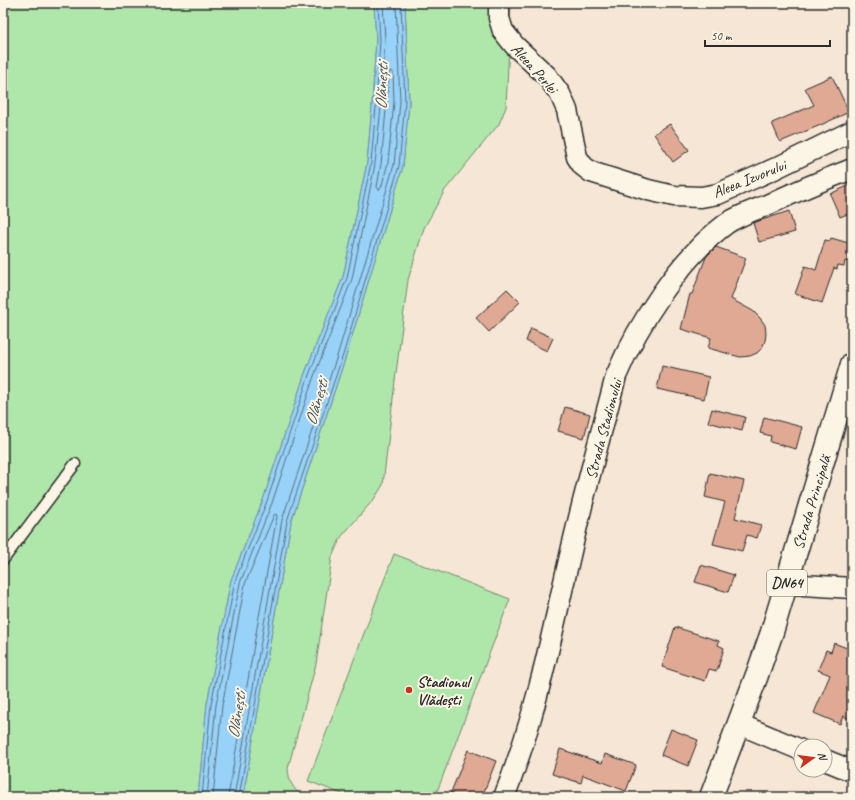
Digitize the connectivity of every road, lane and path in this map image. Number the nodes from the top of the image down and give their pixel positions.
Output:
1 (499, 3) edge
2 (852, 131) edge
3 (577, 157) joint
4 (852, 169) edge
5 (718, 194) junction
6 (728, 223) junction
7 (852, 364) edge
8 (74, 464) dead end
9 (3, 560) edge
10 (787, 584) junction
11 (852, 588) edge
12 (739, 724) junction
13 (793, 747) edge
14 (833, 763) edge
15 (852, 771) edge
16 (504, 797) edge
17 (711, 797) edge

1 - 3 street, Aleea Perlei
2 - 5 street, Aleea Izvorului
3 - 5 street, Aleea Izvorului
4 - 6 street, Strada Stadionului
5 - 6 street
6 - 16 street, Strada Stadionului
7 - 10 main road, Strada Principală / DN64
8 - 9 lane
10 - 11 street
10 - 12 main road, Strada Principală / DN64
12 - 13 street
12 - 17 main road, Strada Principală / DN64
14 - 15 street

